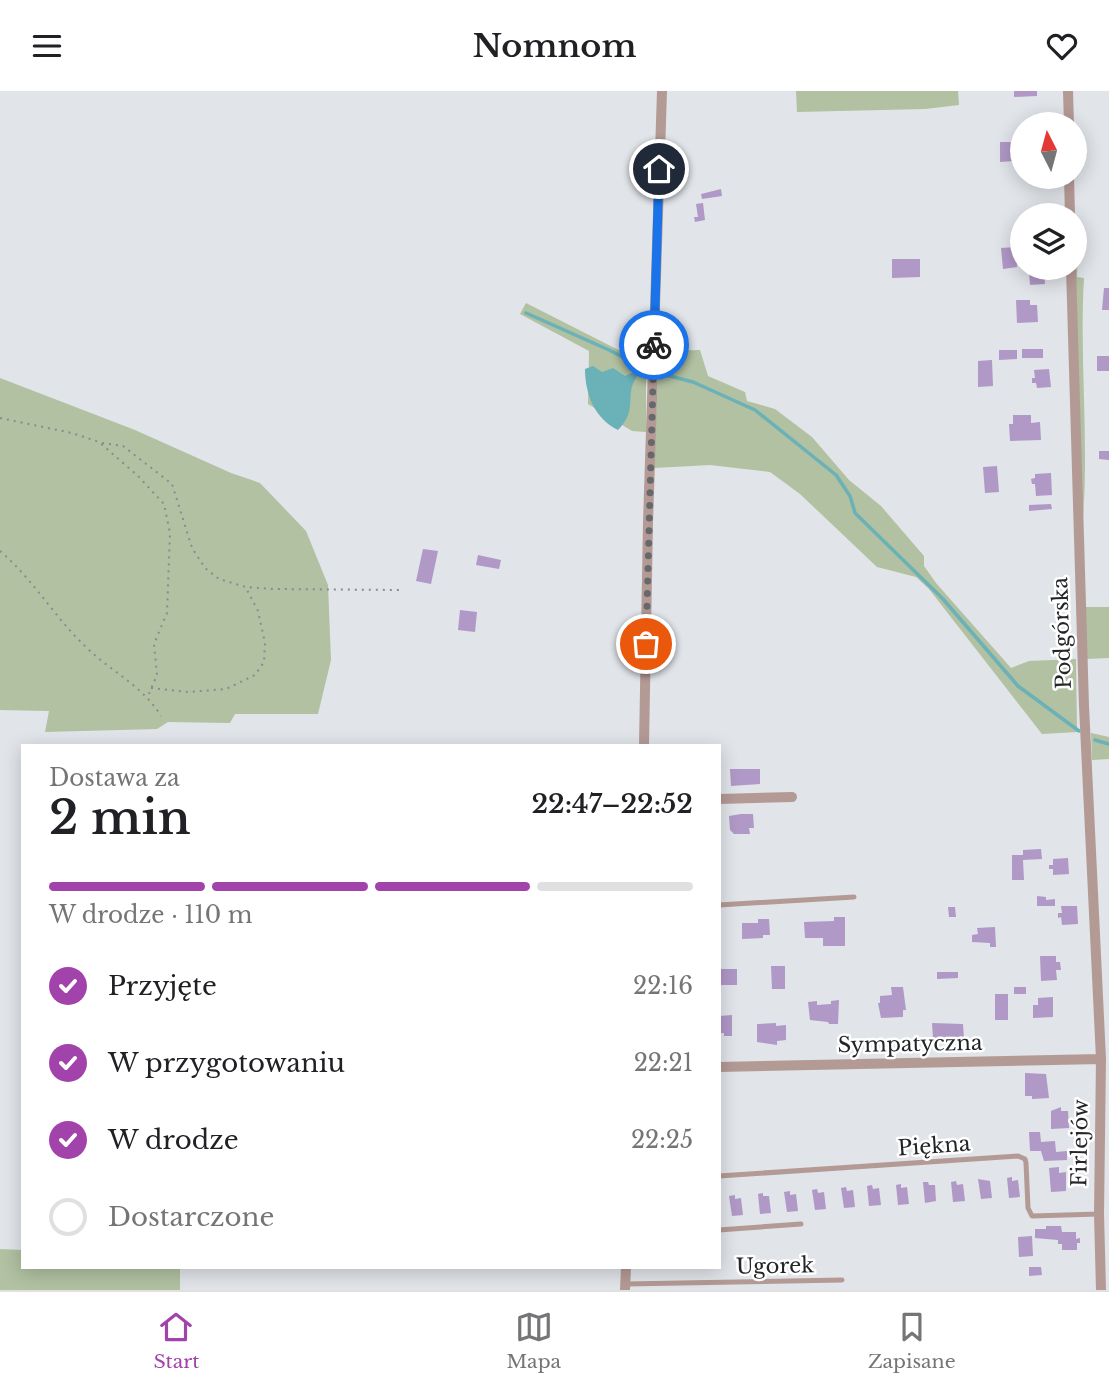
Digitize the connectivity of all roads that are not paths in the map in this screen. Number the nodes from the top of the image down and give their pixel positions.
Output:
1 (662, 91) edge
2 (1068, 91) edge
3 (1069, 112) edge
4 (1071, 280) edge
5 (644, 744) edge
6 (792, 797) dead end
7 (721, 799) edge
8 (854, 897) dead end
9 (721, 905) edge
10 (1103, 997) edge
11 (1101, 1059) junction
12 (721, 1067) edge
13 (721, 1176) edge
14 (1099, 1214) junction
15 (802, 1224) dead end
16 (721, 1230) edge
17 (626, 1269) edge
18 (842, 1280) dead end
19 (625, 1287) edge
20 (1101, 1290) edge

1 - 5 street
2 - 3 street
4 - 10 street, Podgórska
6 - 7 street
8 - 9 lane
10 - 11 street, Firlejów
11 - 12 street, Sympatyczna
11 - 14 street, Firlejów
13 - 14 lane, Piękna
14 - 20 street, Firlejów
15 - 16 lane
17 - 19 street
18 - 19 lane, Ugorek

